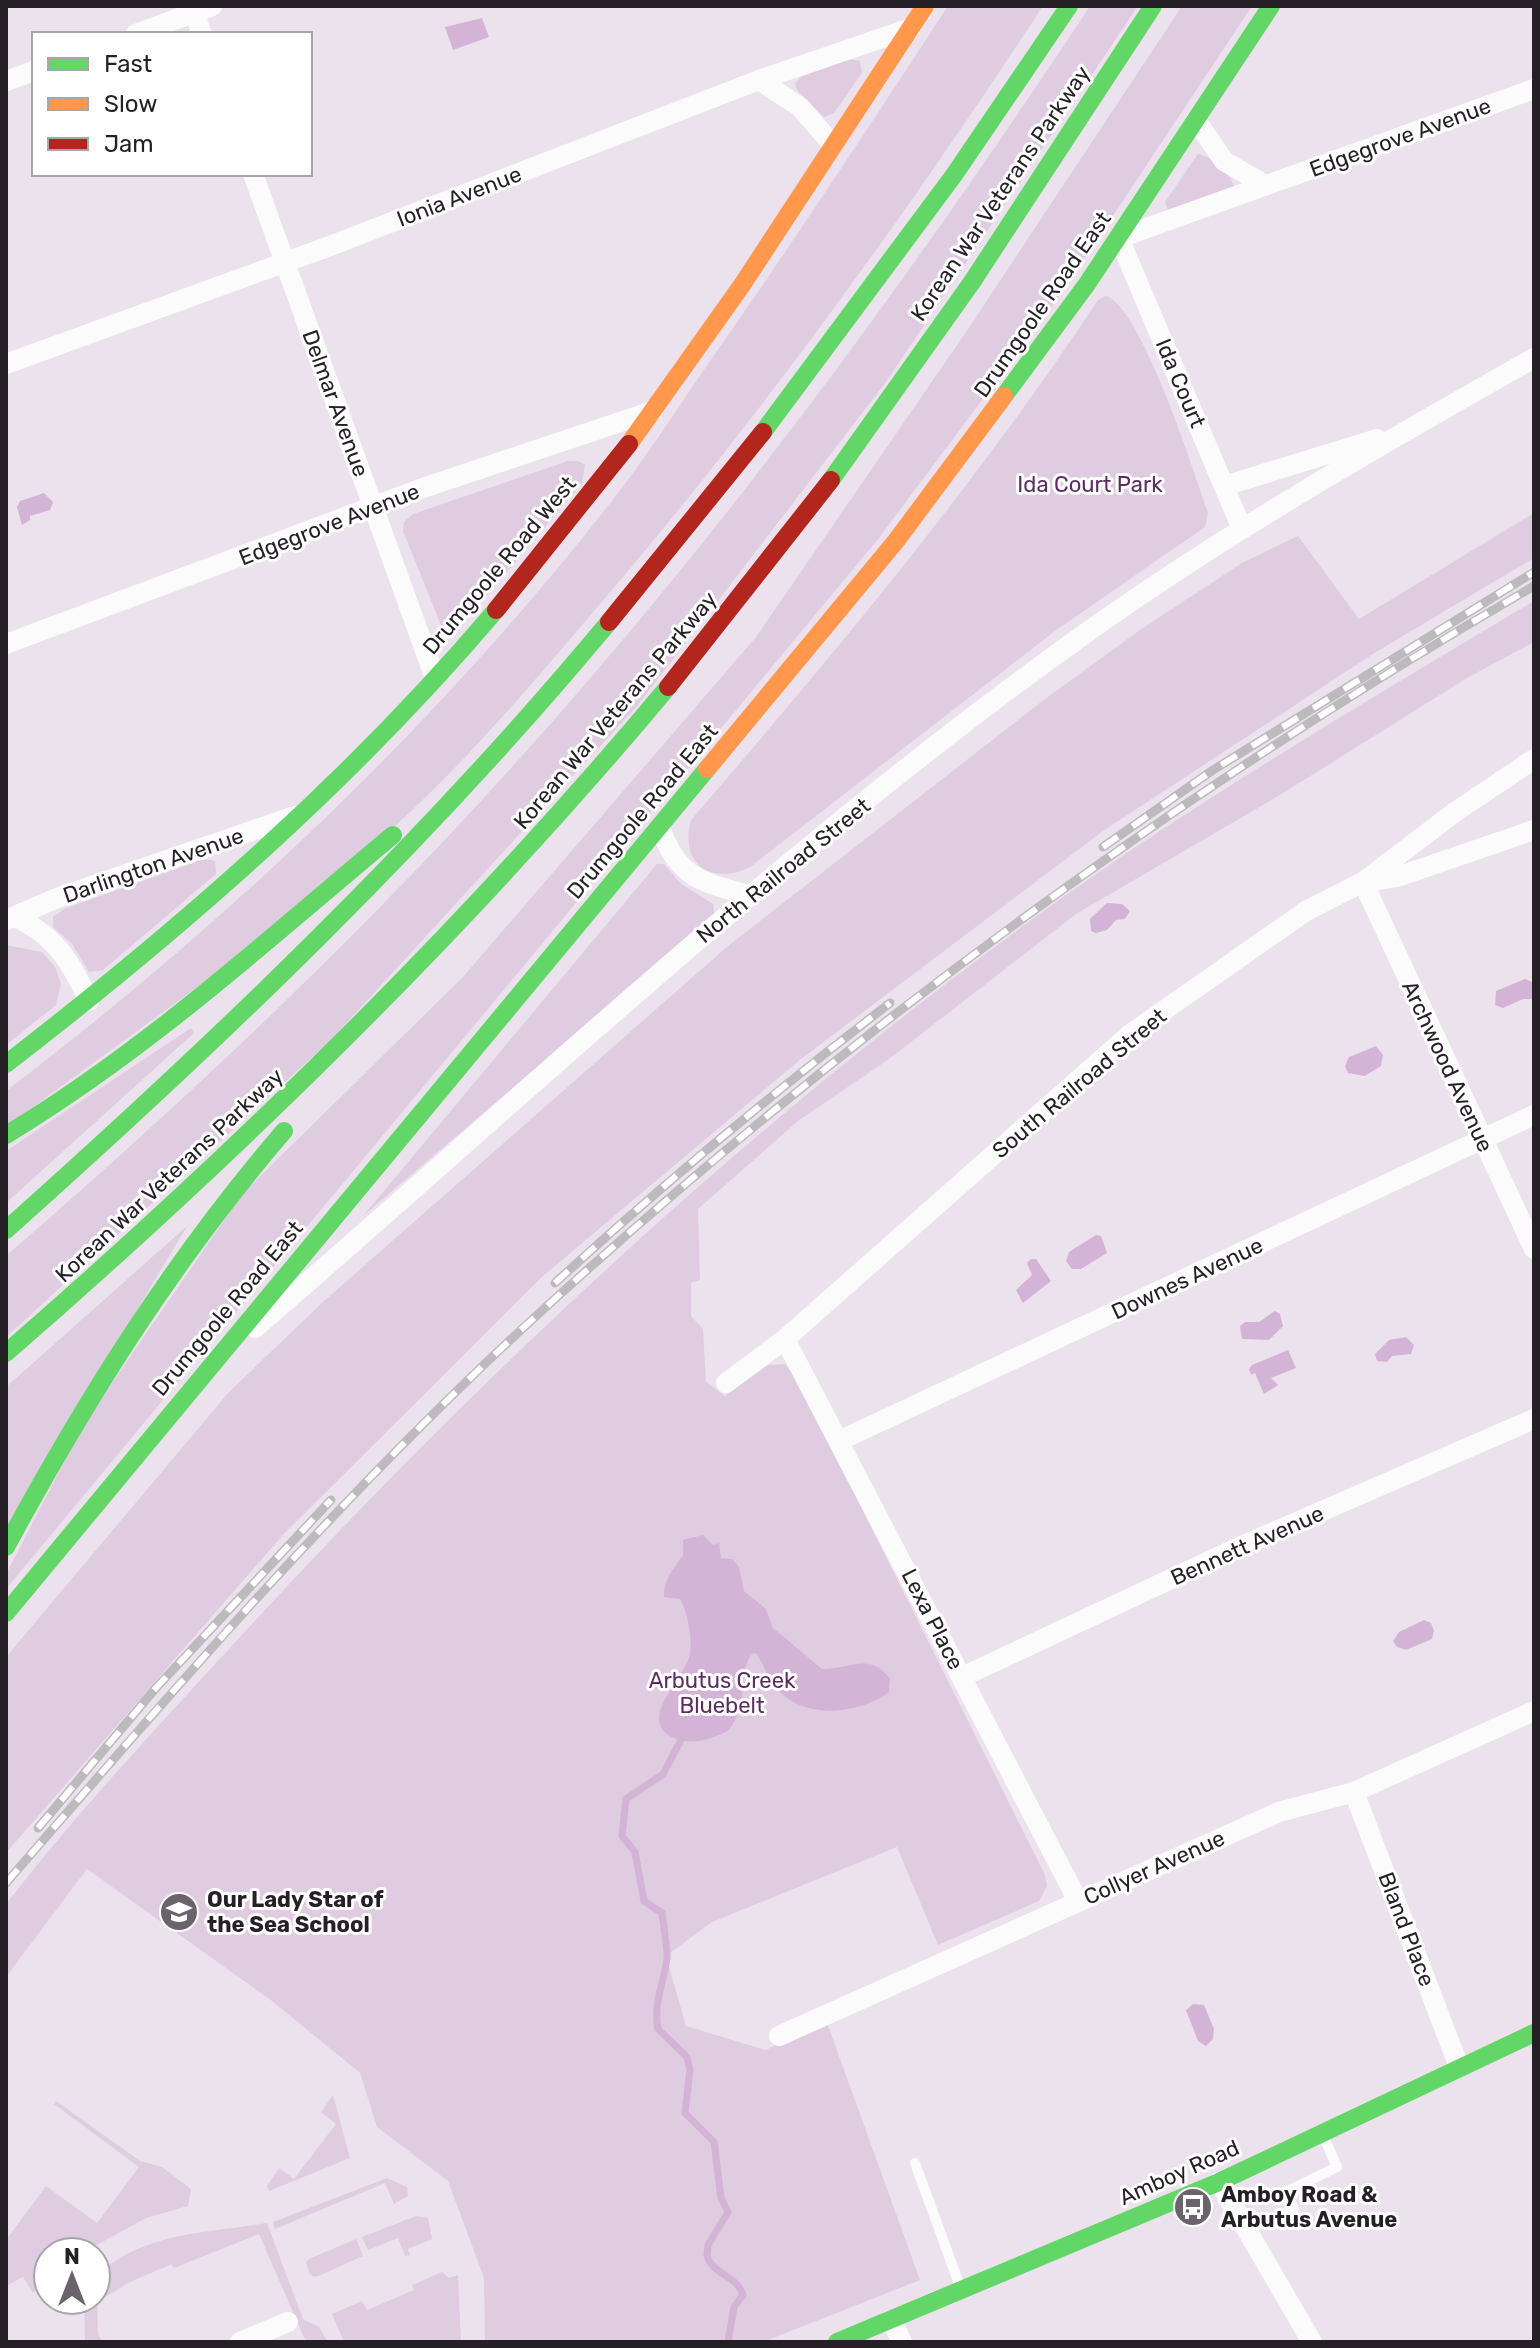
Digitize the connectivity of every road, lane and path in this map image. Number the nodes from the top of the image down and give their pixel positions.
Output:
1 (925, 6) edge
2 (1069, 6) edge
3 (1153, 6) edge
4 (1271, 6) edge
5 (200, 8) edge
6 (911, 28) junction
7 (141, 32) edge
8 (202, 32) edge
9 (32, 72) edge
10 (759, 80) junction
11 (6, 81) edge
12 (1534, 89) edge
13 (1196, 120) junction
14 (833, 145) junction
15 (254, 176) edge
16 (1265, 185) junction
17 (1119, 238) junction
18 (285, 262) junction
19 (1534, 358) edge
20 (6, 364) edge
21 (653, 411) junction
22 (1406, 431) junction
23 (1224, 486) junction
24 (374, 507) junction
25 (1242, 529) junction
26 (6, 644) edge
27 (435, 678) junction
28 (509, 741) junction
29 (1534, 759) edge
30 (303, 813) junction
31 (660, 828) junction
32 (1534, 830) edge
33 (1363, 882) junction
34 (748, 895) junction
35 (10, 918) edge
36 (451, 933) junction
37 (89, 1001) junction
38 (349, 1061) dead end
39 (6, 1064) edge
40 (1534, 1115) edge
41 (293, 1121) dead end
42 (6, 1135) edge
43 (1483, 1139) junction
44 (6, 1230) edge
45 (1534, 1249) edge
46 (785, 1339) junction
47 (6, 1353) edge
48 (206, 1370) junction
49 (726, 1383) dead end
50 (1534, 1419) edge
51 (841, 1440) junction
52 (6, 1547) edge
53 (6, 1613) edge
54 (962, 1677) junction
55 (1534, 1711) edge
56 (1354, 1792) junction
57 (1078, 1901) junction
58 (1534, 2033) edge
59 (779, 2036) dead end
60 (1459, 2067) junction
61 (1321, 2133) junction
62 (915, 2163) dead end
63 (1219, 2182) junction
64 (1247, 2230) junction
65 (962, 2291) junction
66 (891, 2320) junction
67 (288, 2322) dead end
68 (240, 2342) edge
69 (837, 2342) edge
70 (902, 2342) edge
71 (1312, 2342) edge

1 - 6 main road, Drumgoole Road West
2 - 28 main road
3 - 36 main road, Korean War Veterans Parkway
4 - 13 main road, Drumgoole Road East
5 - 7 street
5 - 8 street
6 - 10 street, Ionia Avenue
6 - 14 main road, Drumgoole Road West
9 - 11 street
10 - 14 street
10 - 18 street, Ionia Avenue
12 - 16 street, Edgegrove Avenue
13 - 16 street
13 - 17 main road, Drumgoole Road East
14 - 21 main road, Drumgoole Road West
15 - 18 street, Delmar Avenue
16 - 17 street, Edgegrove Avenue
17 - 23 street, Ida Court
17 - 31 main road, Drumgoole Road East
18 - 20 street, Ionia Avenue
18 - 24 street, Delmar Avenue
19 - 22 street, North Railroad Street
21 - 24 street, Edgegrove Avenue
21 - 27 main road, Drumgoole Road West
22 - 23 street, North Railroad Street
22 - 25 street, North Railroad Street
23 - 25 street, Ida Court
24 - 26 street, Edgegrove Avenue
24 - 27 street, Delmar Avenue
25 - 34 street, North Railroad Street
27 - 30 main road, Drumgoole Road West
28 - 42 main road
28 - 44 main road
29 - 33 street, South Railroad Street
30 - 35 street, Darlington Avenue
30 - 37 main road, Drumgoole Road West
31 - 34 street
31 - 48 main road, Drumgoole Road East
32 - 33 street
33 - 43 street, Archwood Avenue
33 - 46 street, South Railroad Street
34 - 48 street, North Railroad Street
35 - 37 street
36 - 38 main road
36 - 47 main road, Korean War Veterans Parkway
37 - 39 main road, Drumgoole Road West
40 - 43 street, Downes Avenue
41 - 52 main road
43 - 45 street, Archwood Avenue
43 - 51 street, Downes Avenue
46 - 49 street, South Railroad Street
46 - 51 street, Lexa Place
48 - 53 main road, Drumgoole Road East
50 - 54 street, Bennett Avenue
51 - 54 street, Lexa Place
54 - 57 street, Lexa Place
55 - 56 street, Collyer Avenue
56 - 57 street, Collyer Avenue
56 - 60 street, Bland Place
57 - 59 street, Collyer Avenue
58 - 60 main road, Amboy Road
60 - 61 main road, Amboy Road
61 - 63 main road, Amboy Road
61 - 64 lane
62 - 65 lane
63 - 64 street
63 - 65 main road, Amboy Road
64 - 71 street
65 - 66 main road, Amboy Road
66 - 69 main road, Amboy Road
66 - 70 street
67 - 68 street

